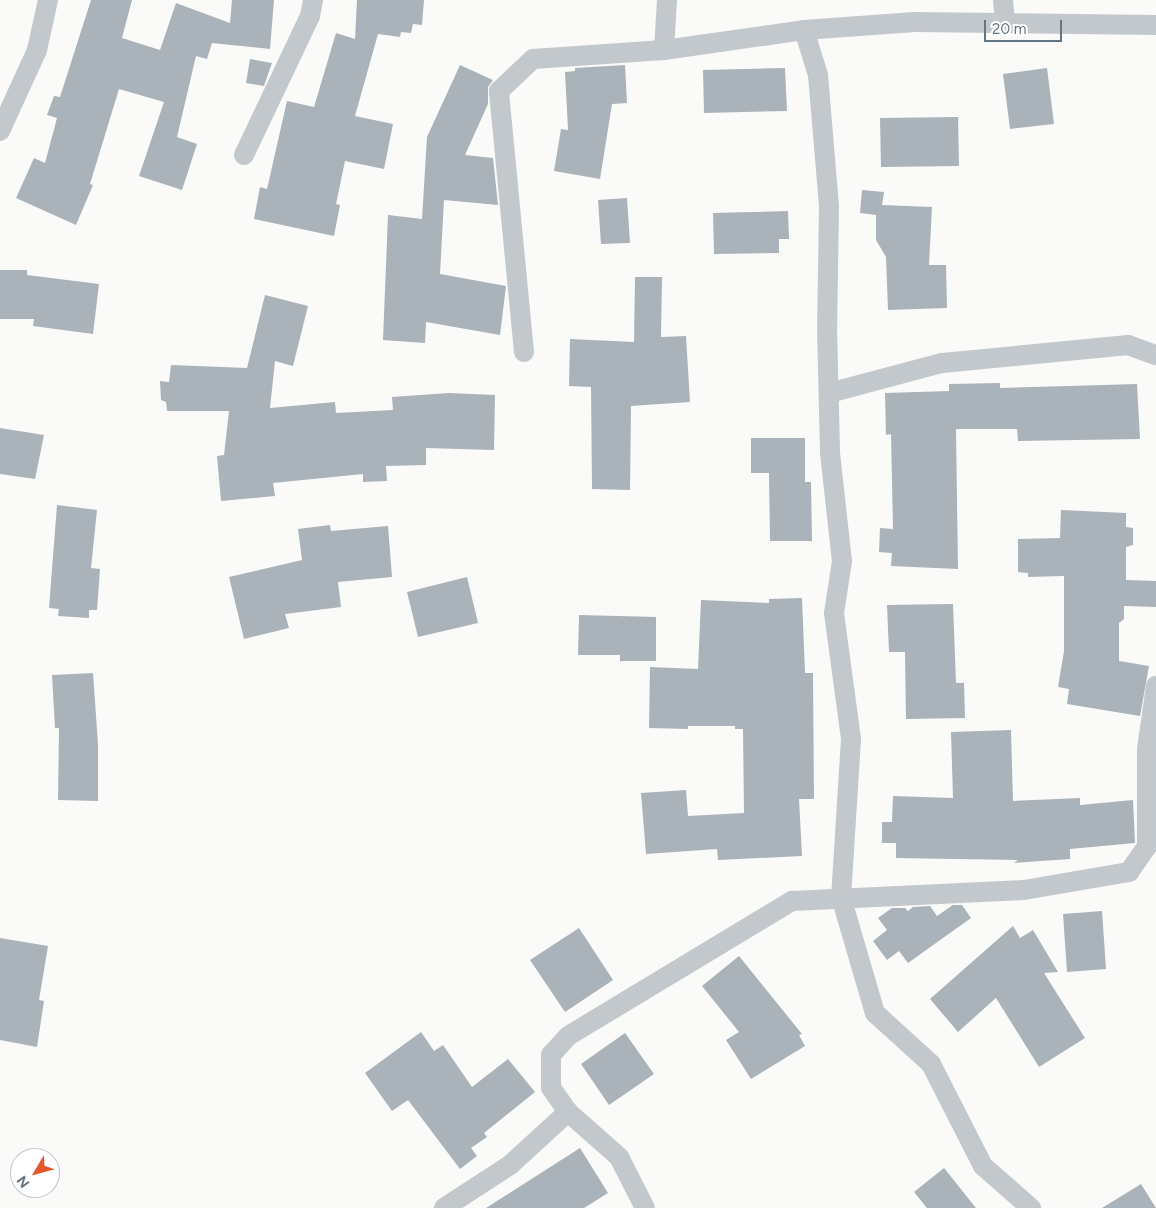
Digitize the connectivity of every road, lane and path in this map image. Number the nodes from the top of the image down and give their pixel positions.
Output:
1 (48, 0) edge
2 (313, 0) edge
3 (667, 0) edge
4 (1003, 0) edge
5 (1005, 23) junction
6 (1156, 25) edge
7 (804, 30) junction
8 (664, 50) junction
9 (0, 131) edge
10 (244, 155) dead end
11 (524, 352) dead end
12 (1156, 355) edge
13 (829, 393) junction
14 (1156, 686) edge
15 (841, 897) junction
16 (568, 1112) junction
17 (444, 1208) edge
18 (645, 1208) edge
19 (1032, 1208) edge

1 - 9 street
2 - 10 street
3 - 8 street
4 - 5 street
5 - 6 street
5 - 7 street
7 - 8 street
7 - 13 street
8 - 11 street
12 - 13 street
13 - 15 street
14 - 15 street
15 - 16 street
15 - 19 street
16 - 17 street
16 - 18 street

